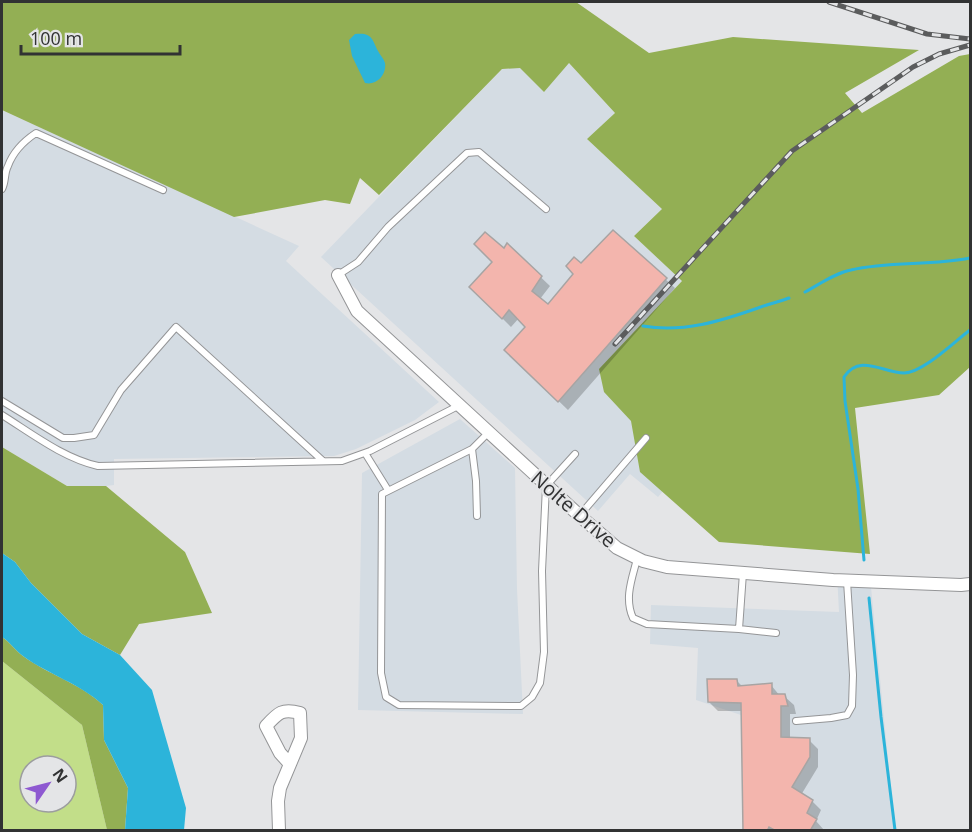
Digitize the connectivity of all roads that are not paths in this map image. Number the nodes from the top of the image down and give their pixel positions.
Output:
1 (2, 189) edge
2 (163, 190) dead end
3 (546, 209) dead end
4 (338, 275) joint
5 (2, 401) edge
6 (458, 406) junction
7 (2, 415) edge
8 (488, 433) junction
9 (646, 438) dead end
10 (472, 449) junction
11 (365, 453) junction
12 (575, 454) dead end
13 (324, 461) junction
14 (546, 486) junction
15 (388, 490) junction
16 (477, 516) dead end
17 (580, 516) junction
18 (638, 558) junction
19 (743, 573) junction
20 (847, 580) junction
21 (967, 586) edge
22 (739, 629) junction
23 (776, 633) dead end
24 (796, 721) dead end
25 (289, 763) dead end
26 (279, 831) edge

1 - 2 lane
3 - 4 lane
4 - 6 street, Nolte Drive
5 - 13 lane
6 - 8 street, Nolte Drive
6 - 11 lane
7 - 13 lane
8 - 10 lane
8 - 14 street, Nolte Drive
9 - 17 lane
10 - 15 lane
10 - 16 lane
11 - 13 lane
11 - 15 lane
12 - 14 lane
14 - 15 lane
14 - 17 street, Nolte Drive
17 - 18 street, Nolte Drive
18 - 19 street, Nolte Drive
18 - 22 lane
19 - 20 street, Nolte Drive
19 - 22 lane
20 - 21 street, Nolte Drive
20 - 24 lane
22 - 23 lane
25 - 26 street

